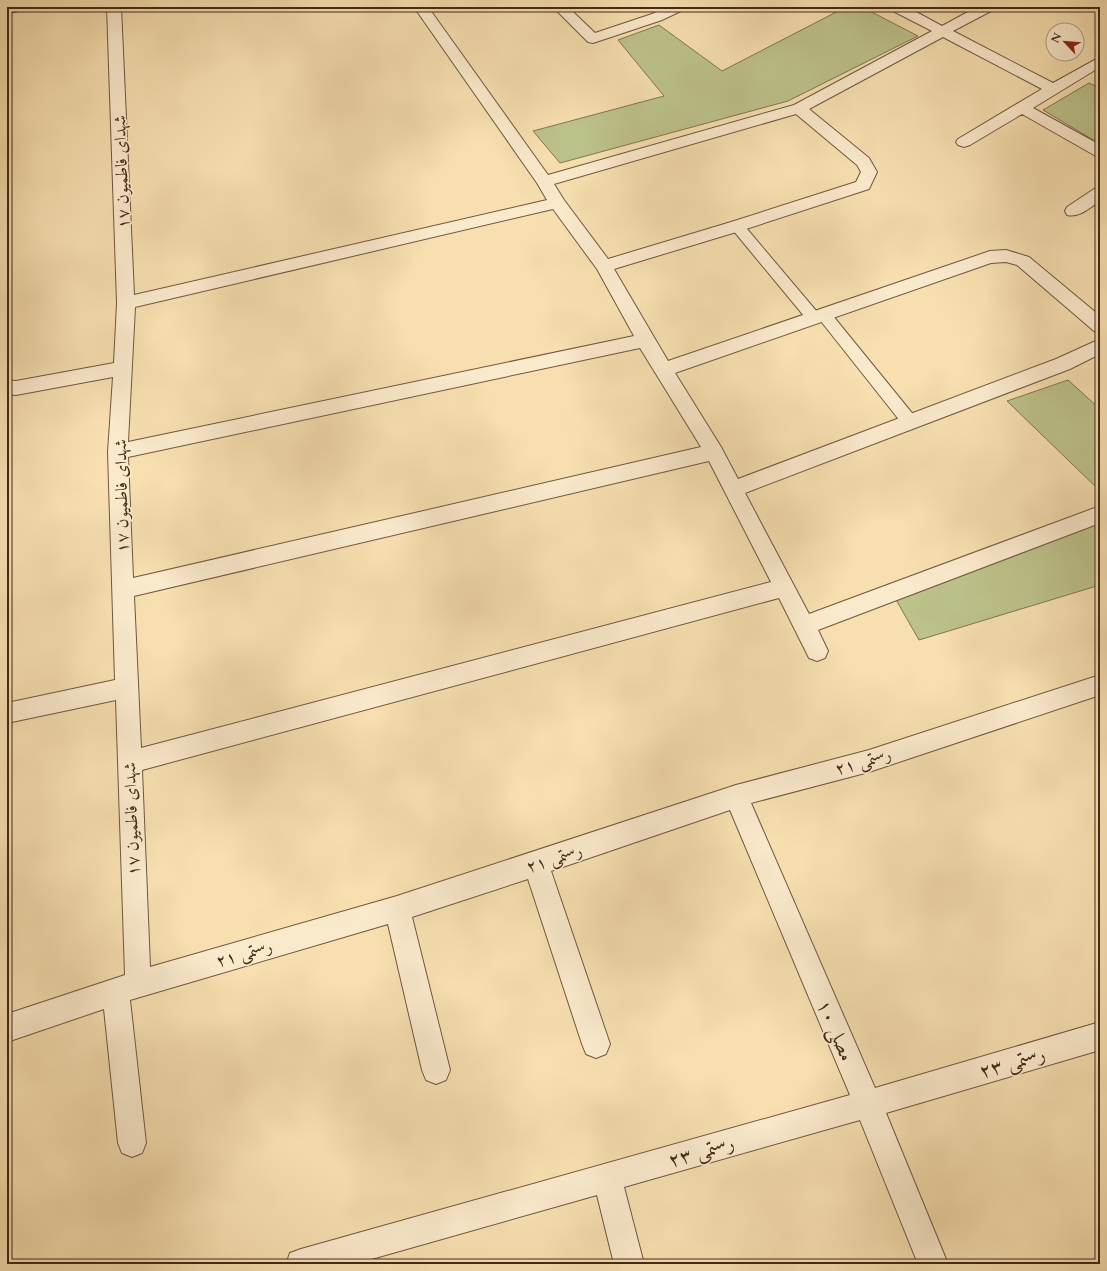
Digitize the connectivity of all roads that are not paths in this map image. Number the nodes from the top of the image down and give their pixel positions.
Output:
1 (21, 7) edge
2 (114, 7) edge
3 (560, 7) edge
4 (644, 7) edge
5 (678, 7) edge
6 (896, 7) edge
7 (988, 7) edge
8 (428, 8) edge
9 (7, 9) edge
10 (656, 17) junction
11 (942, 31) junction
12 (1100, 61) edge
13 (1053, 89) junction
14 (799, 108) junction
15 (1022, 108) junction
16 (964, 142) dead end
17 (1100, 152) edge
18 (544, 181) junction
19 (1100, 193) edge
20 (557, 203) junction
21 (1073, 211) dead end
22 (737, 226) junction
23 (604, 266) junction
24 (126, 303) junction
25 (819, 317) junction
26 (1100, 326) edge
27 (645, 340) junction
28 (1100, 346) edge
29 (122, 368) junction
30 (664, 370) junction
31 (7, 387) edge
32 (910, 422) junction
33 (118, 452) junction
34 (714, 452) junction
35 (733, 489) junction
36 (1100, 514) edge
37 (784, 588) junction
38 (124, 589) junction
39 (804, 626) junction
40 (817, 651) dead end
41 (1100, 685) edge
42 (126, 688) junction
43 (7, 713) edge
44 (129, 762) junction
45 (736, 796) junction
46 (536, 864) junction
47 (397, 909) junction
48 (127, 988) junction
49 (7, 1028) edge
50 (1100, 1036) edge
51 (596, 1044) dead end
52 (436, 1070) dead end
53 (868, 1104) junction
54 (132, 1143) dead end
55 (607, 1178) junction
56 (301, 1264) edge
57 (629, 1264) edge
58 (933, 1264) edge

1 - 9 street
2 - 24 street, شهدای فاطمیون ۱۷
3 - 10 street
4 - 10 street
5 - 10 street
6 - 11 street
7 - 11 street
8 - 18 street
11 - 13 street
11 - 14 street
12 - 13 street
13 - 15 street
14 - 18 street
14 - 22 street
15 - 16 street
15 - 17 street
18 - 20 street
19 - 21 street
20 - 23 street
20 - 24 street
22 - 23 street
22 - 25 lane
23 - 27 street
24 - 29 street, شهدای فاطمیون ۱۷
25 - 26 street
25 - 30 street
25 - 32 lane
27 - 30 street
27 - 33 street
28 - 32 street
29 - 31 street
29 - 33 street, شهدای فاطمیون ۱۷
30 - 34 street
32 - 35 street
33 - 38 street, شهدای فاطمیون ۱۷
34 - 35 street
34 - 38 street
35 - 37 street
36 - 39 street
37 - 39 street
37 - 44 street
38 - 42 street, شهدای فاطمیون ۱۷
39 - 40 street
41 - 45 street, رستمی ۲۱
42 - 43 street
42 - 44 street, شهدای فاطمیون ۱۷
44 - 48 street, شهدای فاطمیون ۱۷
45 - 46 street, رستمی ۲۱
45 - 53 street, مصلی ۱۰
46 - 47 street, رستمی ۲۱
46 - 51 street
47 - 48 street, رستمی ۲۱
47 - 52 street
48 - 49 street, رستمی ۲۱
48 - 54 street, شهدای فاطمیون ۱۷
50 - 53 street, رستمی ۲۳
53 - 55 street, رستمی ۲۳
53 - 58 street, مصلی ۱۰
55 - 56 street, رستمی ۲۳
55 - 57 street

